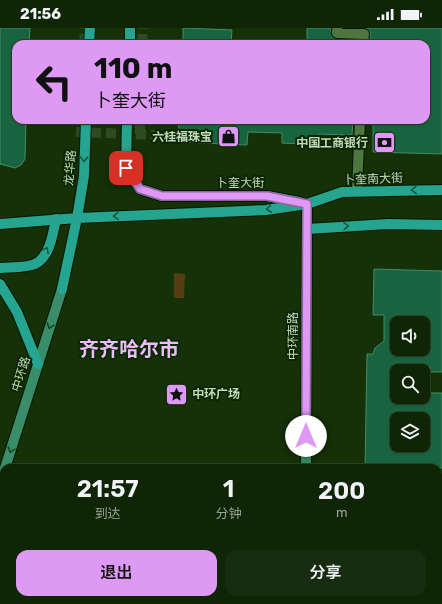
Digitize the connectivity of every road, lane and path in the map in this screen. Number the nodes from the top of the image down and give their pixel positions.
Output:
1 (90, 28) edge
2 (130, 28) edge
3 (337, 28) edge
4 (89, 40) edge
5 (130, 40) edge
6 (363, 40) edge
7 (86, 124) edge
8 (127, 124) edge
9 (360, 124) edge
10 (442, 190) edge
11 (357, 191) junction
12 (307, 204) junction
13 (77, 218) junction
14 (56, 219) junction
15 (0, 224) edge
16 (442, 225) edge
17 (307, 229) junction
18 (0, 268) edge
19 (0, 284) edge
20 (62, 289) joint
21 (38, 364) junction
22 (6, 464) edge
23 (306, 464) edge

1 - 4 main road
2 - 5 main road
3 - 6 street
7 -> 13 main road, 龙华路
8 - 12 main road, 卜奎大街
9 - 11 street
10 -> 11 main road, 卜奎南大街
11 - 12 main road, 卜奎南大街
12 -> 13 main road
12 - 17 main road, 中环南路
13 - 14 main road
13 - 20 main road, 龙华路
14 - 15 main road
18 -> 14 main road
17 -> 16 main road
17 - 23 main road, 中环南路
19 - 21 main road
20 -> 21 main road, 中环路
21 -> 22 main road, 中环路

